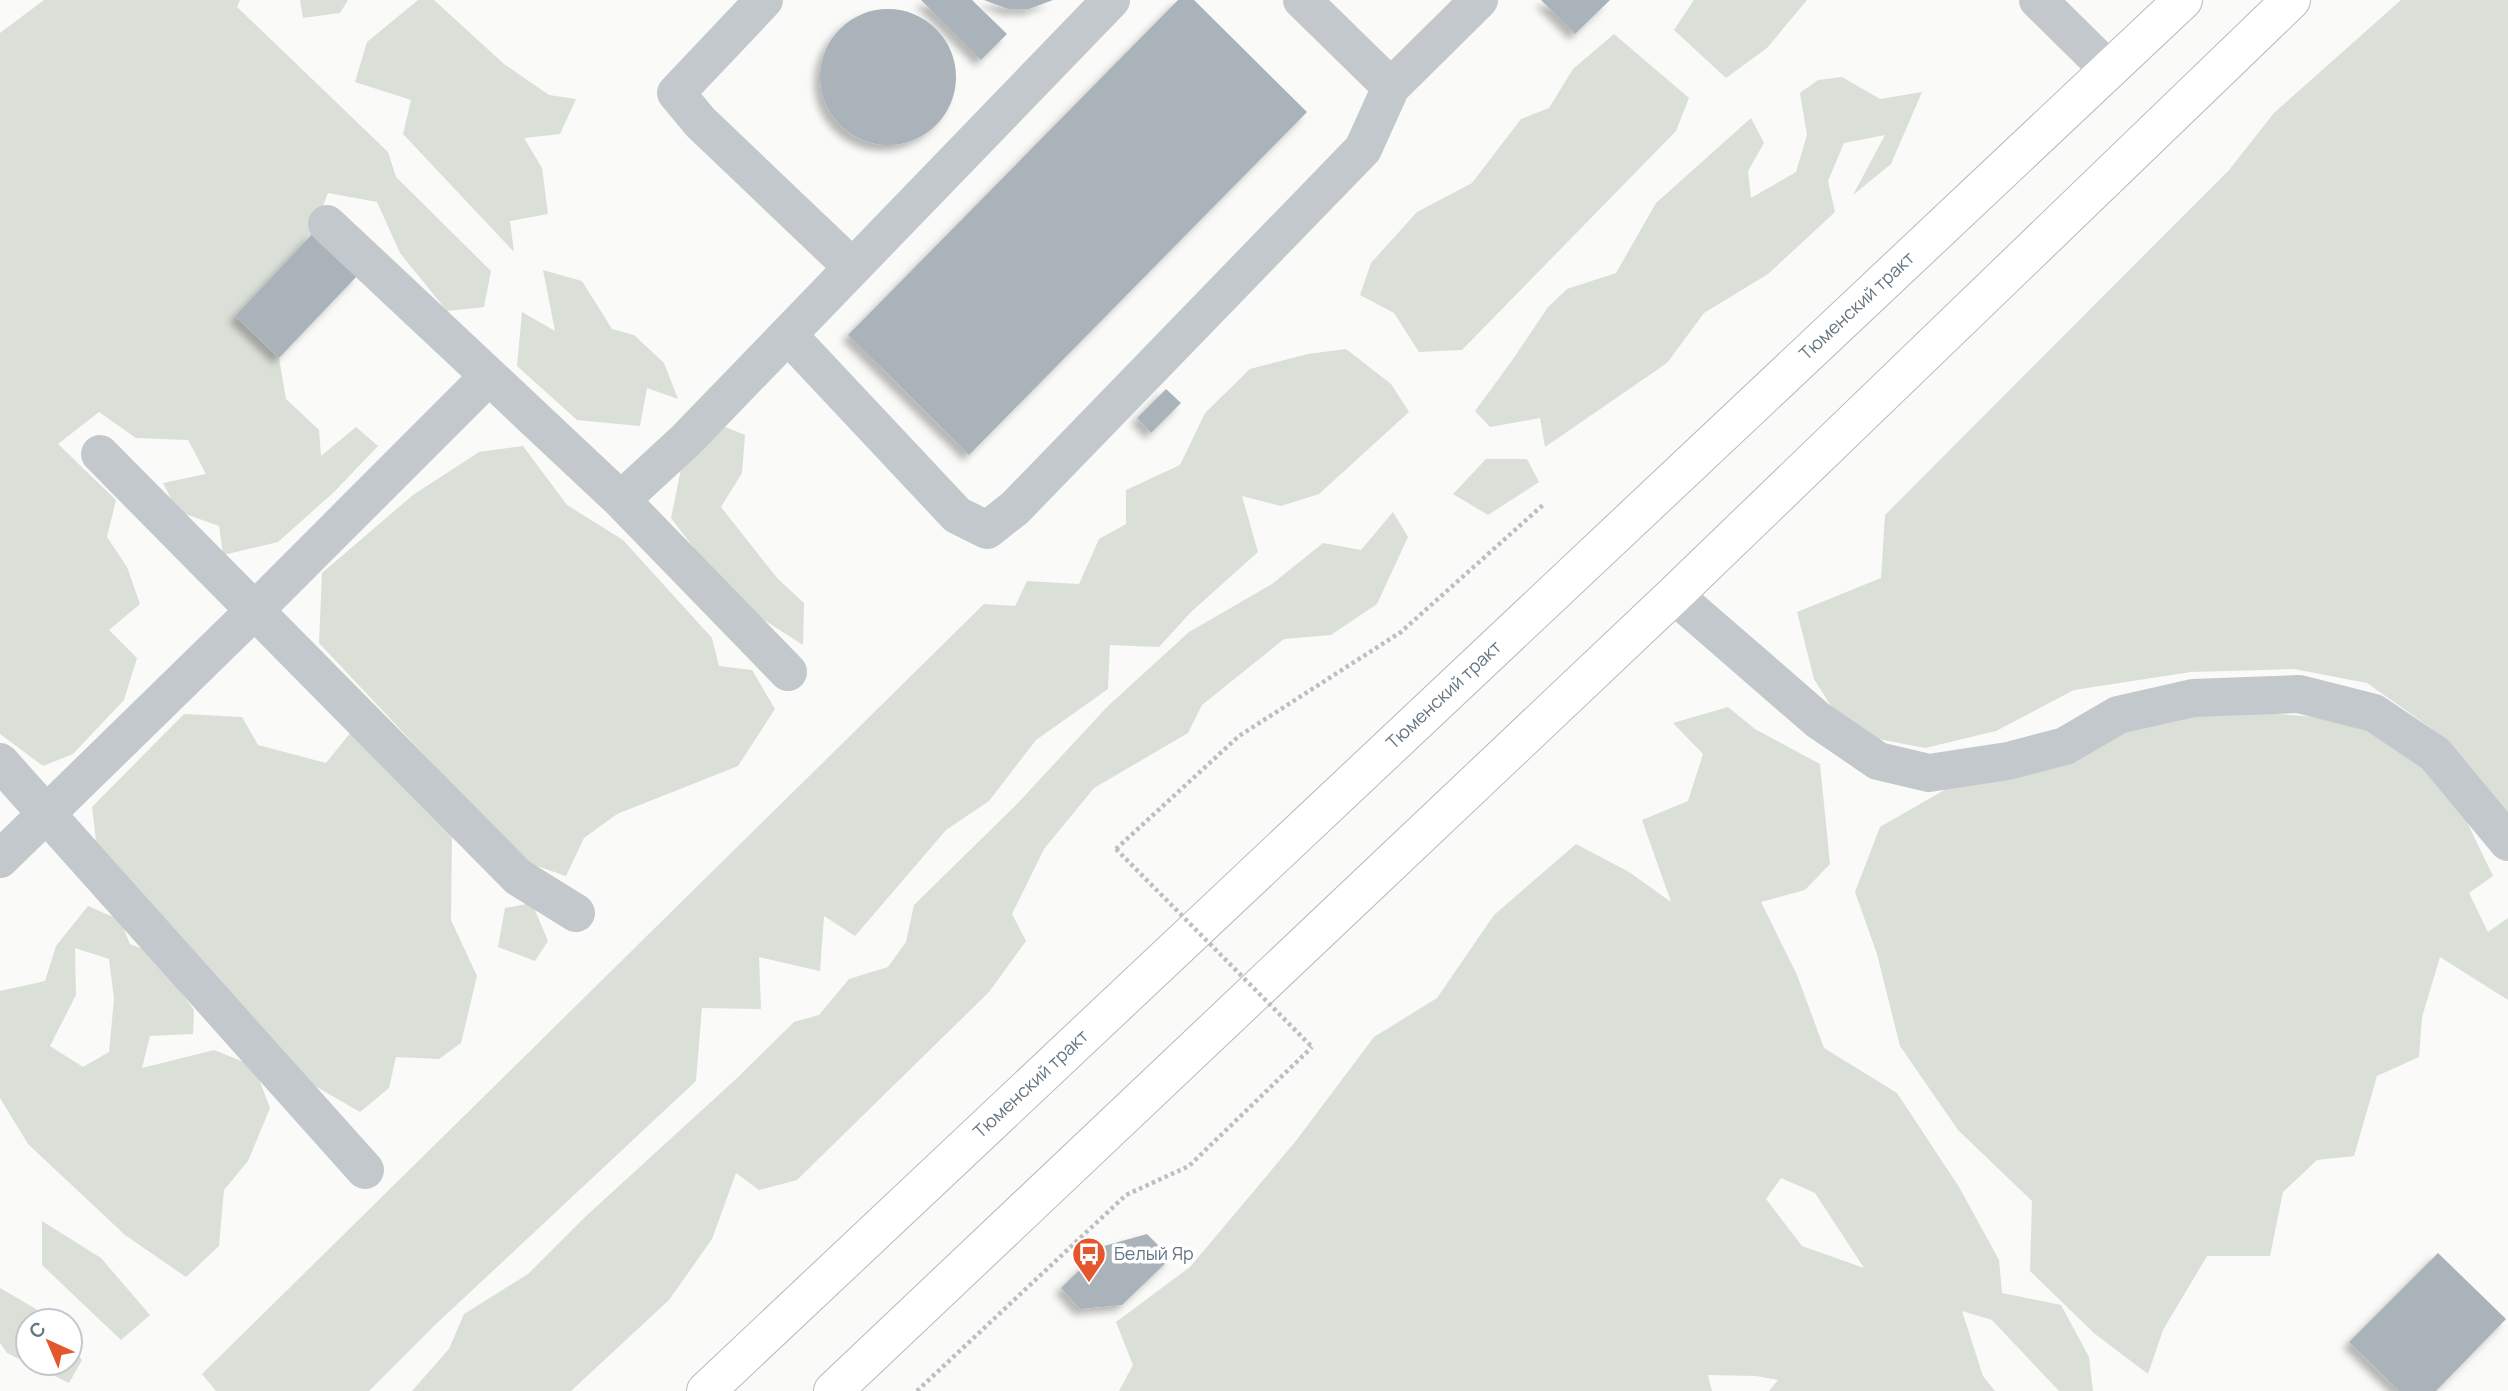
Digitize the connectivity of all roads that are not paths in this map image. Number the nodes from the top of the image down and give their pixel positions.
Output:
1 (764, 0) edge
2 (1111, 0) edge
3 (1302, 0) edge
4 (2038, 0) edge
5 (2182, 0) edge
6 (2291, 0) edge
7 (1475, 1) edge
8 (2109, 70) junction
9 (1391, 87) junction
10 (327, 224) dead end
11 (852, 267) junction
12 (788, 335) junction
13 (489, 376) junction
14 (100, 454) dead end
15 (621, 500) junction
16 (1674, 595) junction
17 (255, 610) junction
18 (788, 672) dead end
19 (0, 762) edge
20 (46, 811) junction
21 (2508, 842) edge
22 (0, 859) edge
23 (576, 912) dead end
24 (365, 1170) dead end
25 (706, 1391) edge
26 (833, 1391) edge

1 - 11 lane
2 - 11 lane
3 - 9 lane
4 - 8 lane
5 - 8 main road, Тюменский тракт
6 - 16 main road
7 - 9 lane
8 - 25 main road, Тюменский тракт
9 - 12 lane
10 - 13 lane
11 - 12 lane
12 - 15 lane
13 - 15 lane
13 - 17 lane
14 - 17 lane
15 - 18 lane
16 - 21 lane
16 - 26 main road
17 - 20 lane
17 - 23 lane
19 - 20 lane
20 - 22 lane
20 - 24 lane

